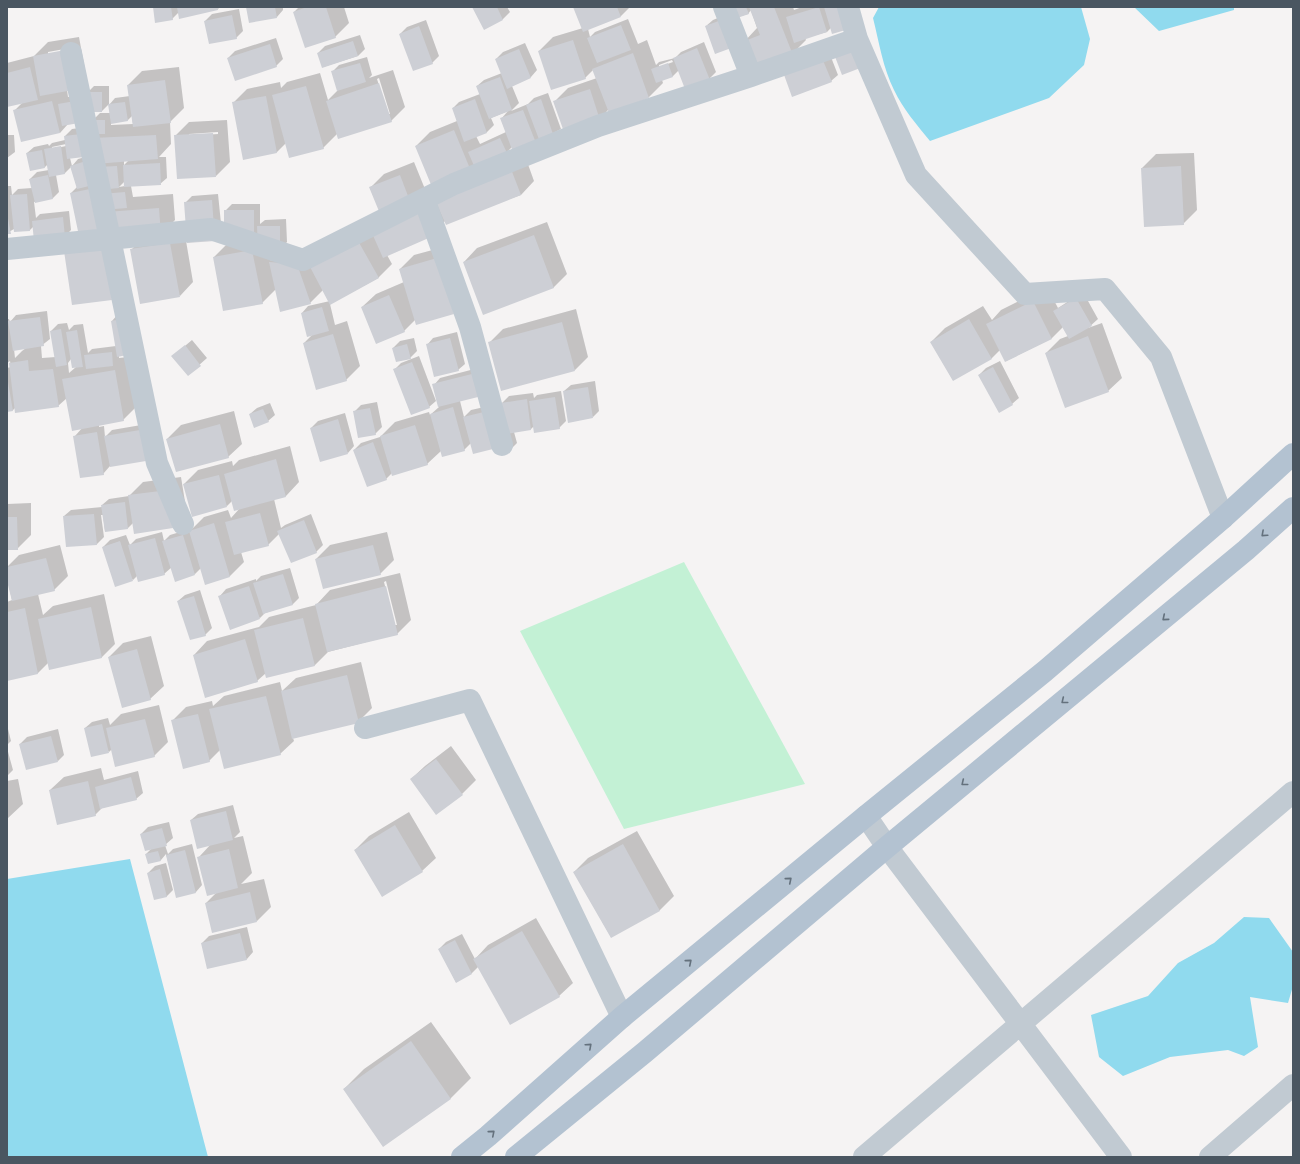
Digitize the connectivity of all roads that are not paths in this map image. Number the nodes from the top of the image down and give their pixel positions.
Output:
1 (724, 7) edge
2 (848, 7) edge
3 (857, 38) junction
4 (71, 53) dead end
5 (751, 76) junction
6 (424, 199) junction
7 (110, 238) junction
8 (7, 249) edge
9 (502, 445) dead end
10 (1293, 454) edge
11 (1293, 508) edge
12 (1223, 518) junction
13 (183, 524) dead end
14 (365, 728) dead end
15 (1293, 792) edge
16 (866, 816) junction
17 (887, 847) junction
18 (622, 1017) junction
19 (1020, 1024) junction
20 (1293, 1085) edge
21 (462, 1157) edge
22 (516, 1157) edge
23 (864, 1157) edge
24 (1121, 1157) edge
25 (1210, 1157) edge

1 - 5 street
2 - 3 street
3 - 5 street
3 - 12 street
4 - 7 street
5 - 6 street
6 - 7 street
6 - 9 street
7 - 8 street
7 - 13 street
10 - 12 main road
11 -> 17 main road
12 - 16 main road
14 - 18 street
15 - 19 street
16 - 17 street
18 -> 16 main road
17 - 19 street
17 - 22 main road
21 -> 18 main road
19 - 23 street
19 - 24 street
20 - 25 street

